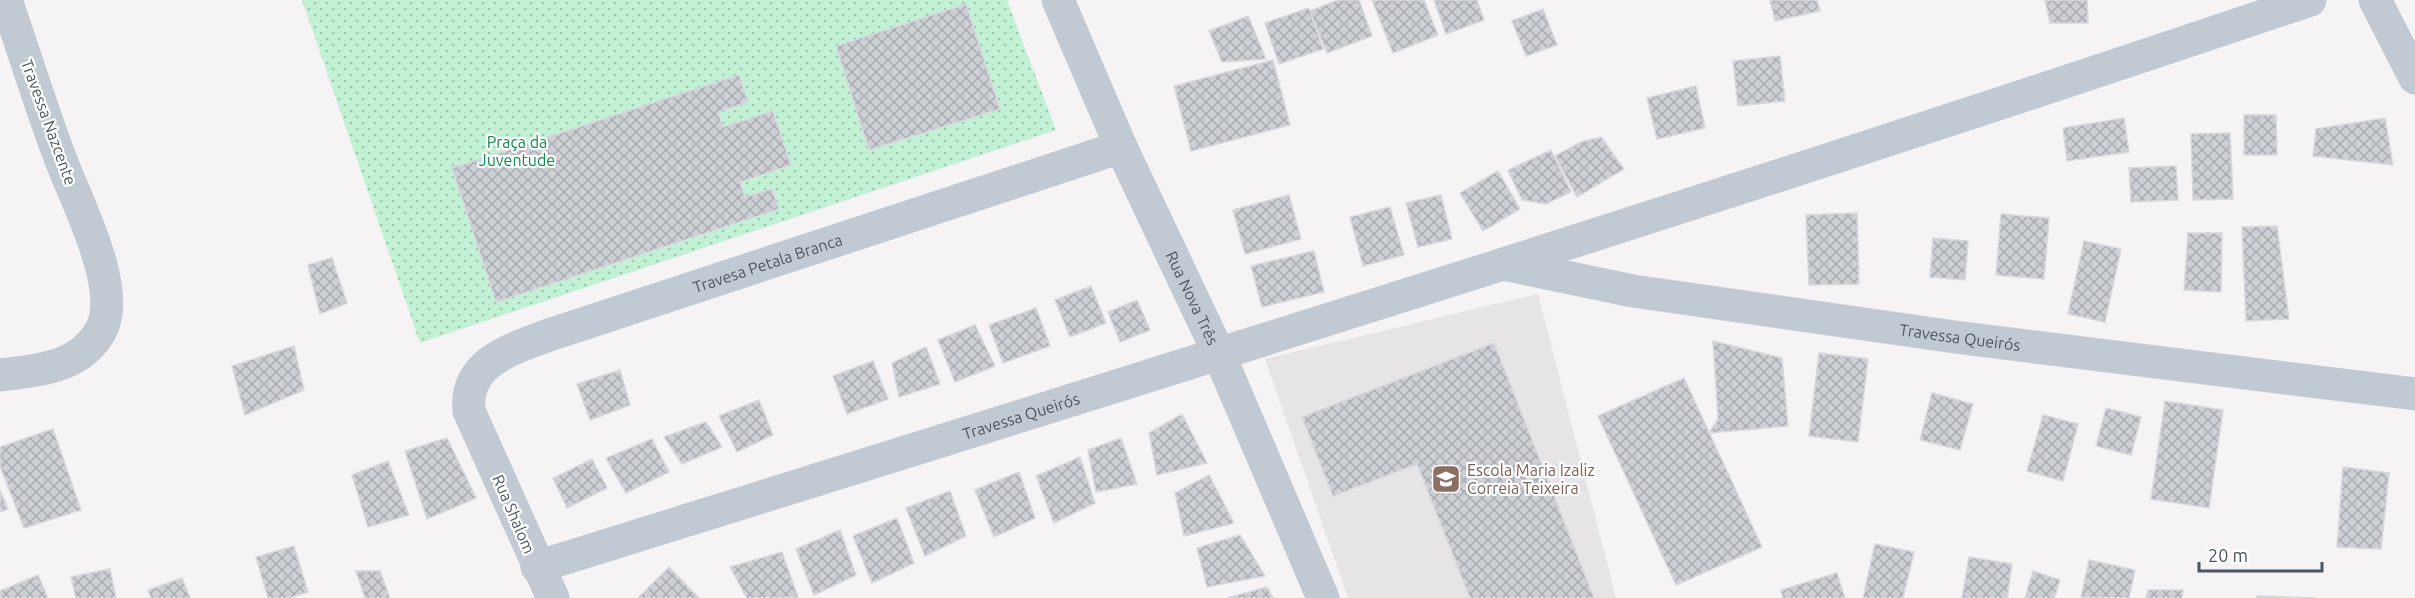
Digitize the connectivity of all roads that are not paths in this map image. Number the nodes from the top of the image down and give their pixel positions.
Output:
1 (6, 0) edge
2 (2310, 0) edge
3 (2375, 0) edge
4 (1066, 2) edge
5 (2415, 78) edge
6 (1121, 147) junction
7 (1506, 265) junction
8 (1218, 354) junction
9 (0, 375) edge
10 (2415, 394) edge
11 (477, 429) joint
12 (545, 589) edge
13 (1323, 598) edge

1 - 9 street, Travessa Nazcente
2 - 7 street, Travessa Queirós
3 - 5 street
4 - 6 street, Rua Nova Três
6 - 8 street, Rua Nova Três
6 - 11 street, Travesa Petala Branca
7 - 8 street, Travessa Queirós
7 - 10 street, Travessa Queirós
8 - 12 street, Travessa Queirós
8 - 13 street, Rua Nova Três
11 - 12 street, Rua Shalom

